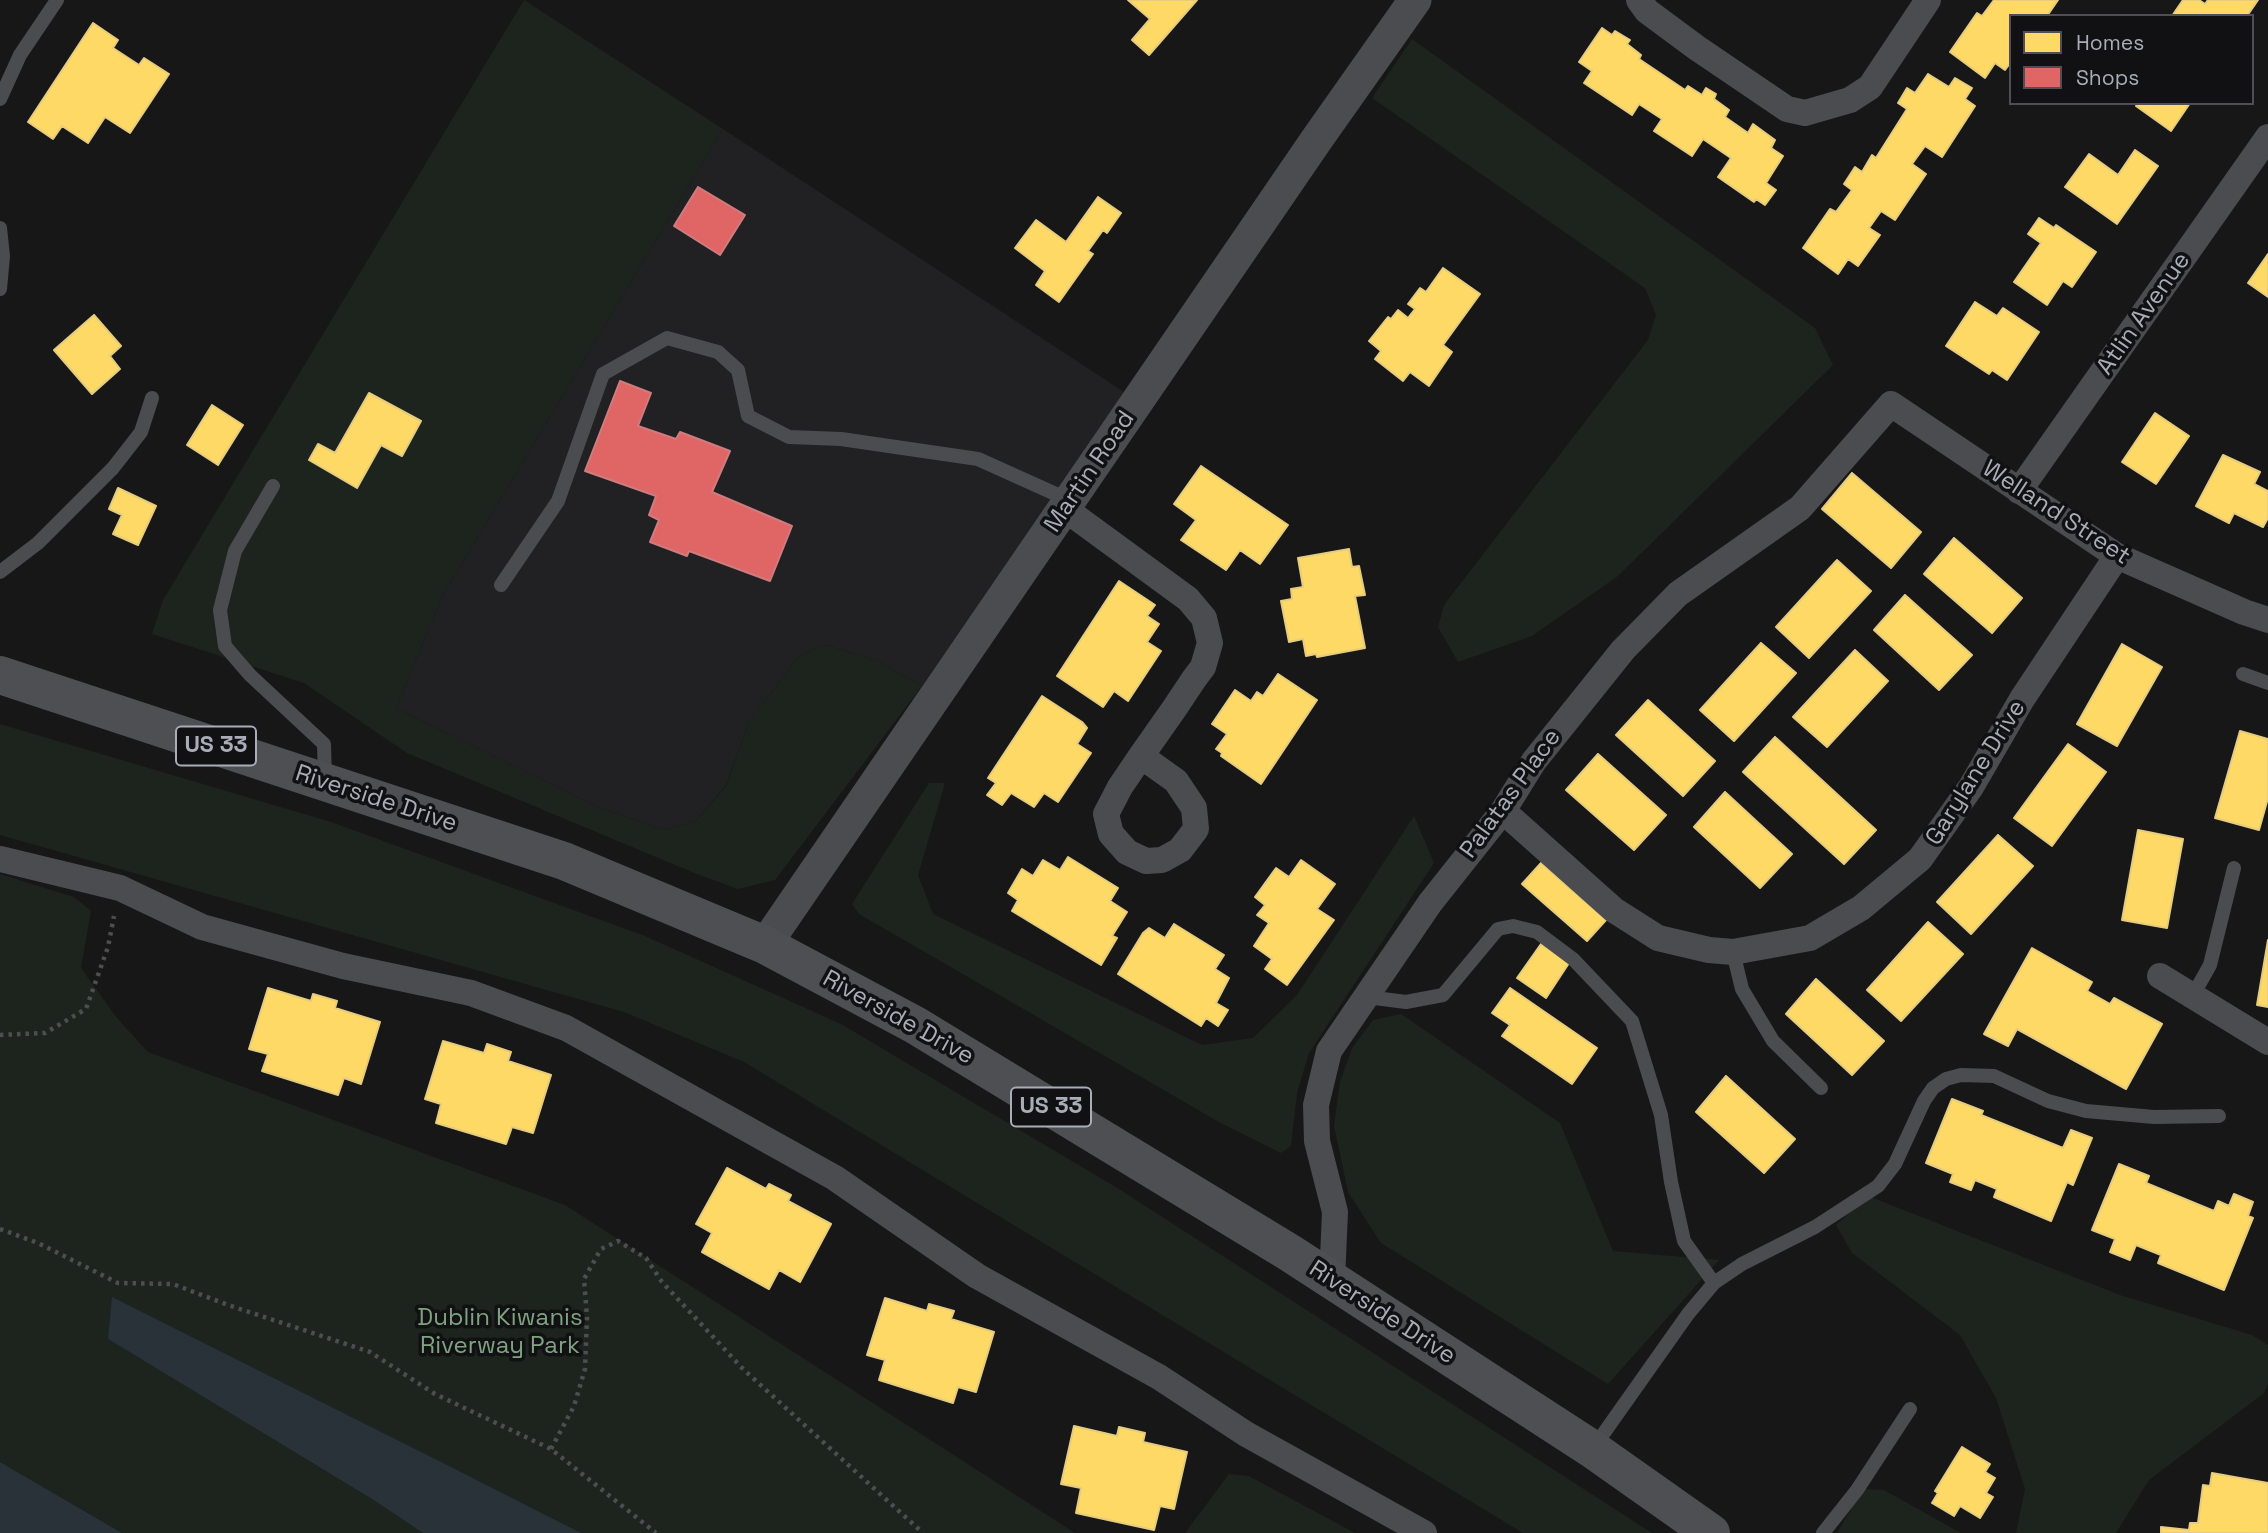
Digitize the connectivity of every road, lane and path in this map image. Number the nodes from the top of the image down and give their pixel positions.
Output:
1 (57, 0) edge
2 (1415, 0) edge
3 (1639, 0) edge
4 (1928, 0) edge
5 (0, 99) edge
6 (2268, 137) edge
7 (0, 228) edge
8 (0, 289) edge
9 (152, 398) dead end
10 (1891, 404) joint
11 (273, 486) dead end
12 (2019, 491) junction
13 (1068, 505) junction
14 (2117, 556) junction
15 (0, 572) edge
16 (500, 585) dead end
17 (2268, 620) edge
18 (2243, 674) dead end
19 (0, 675) edge
20 (2268, 683) edge
21 (1141, 756) dead end
22 (325, 782) junction
23 (1503, 811) junction
24 (0, 859) edge
25 (2234, 868) dead end
26 (120, 888) junction
27 (765, 945) junction
28 (1733, 952) junction
29 (2161, 976) dead end
30 (1367, 997) junction
31 (2192, 997) junction
32 (0, 1035) edge
33 (2268, 1042) edge
34 (1821, 1088) dead end
35 (2219, 1116) dead end
36 (0, 1229) edge
37 (1332, 1280) junction
38 (1714, 1283) junction
39 (1910, 1409) dead end
40 (551, 1448) junction
41 (1592, 1449) junction
42 (656, 1533) edge
43 (923, 1533) edge
44 (1424, 1533) edge
45 (1711, 1533) edge
46 (1823, 1533) edge

1 - 5 lane
2 - 13 street, Martin Road
3 - 4 street
6 - 12 street, Atlin Avenue
7 - 8 lane
9 - 15 lane
10 - 12 street, Welland Street
10 - 23 street, Palatas Place
11 - 22 lane
12 - 14 street, Welland Street
13 - 16 lane
13 - 21 street
13 - 27 street, Martin Road
14 - 17 street, Welland Street
14 - 28 street, Garylane Drive
18 - 20 lane
19 - 22 main road, Riverside Drive / US 33
22 - 27 main road, Riverside Drive / US 33
23 - 28 street, Garylane Drive
23 - 30 street, Palatas Place
24 - 26 street
25 - 31 lane
26 - 32 path
26 - 44 street
27 - 37 main road, Riverside Drive / US 33
28 - 34 lane
29 - 31 street
30 - 37 street, Palatas Place
30 - 38 lane
31 - 33 street
35 - 38 lane
36 - 40 path
37 - 41 main road, Riverside Drive / US 33
38 - 41 lane
39 - 46 lane
40 - 42 path
40 - 43 path
41 - 45 main road, Riverside Drive / US 33

